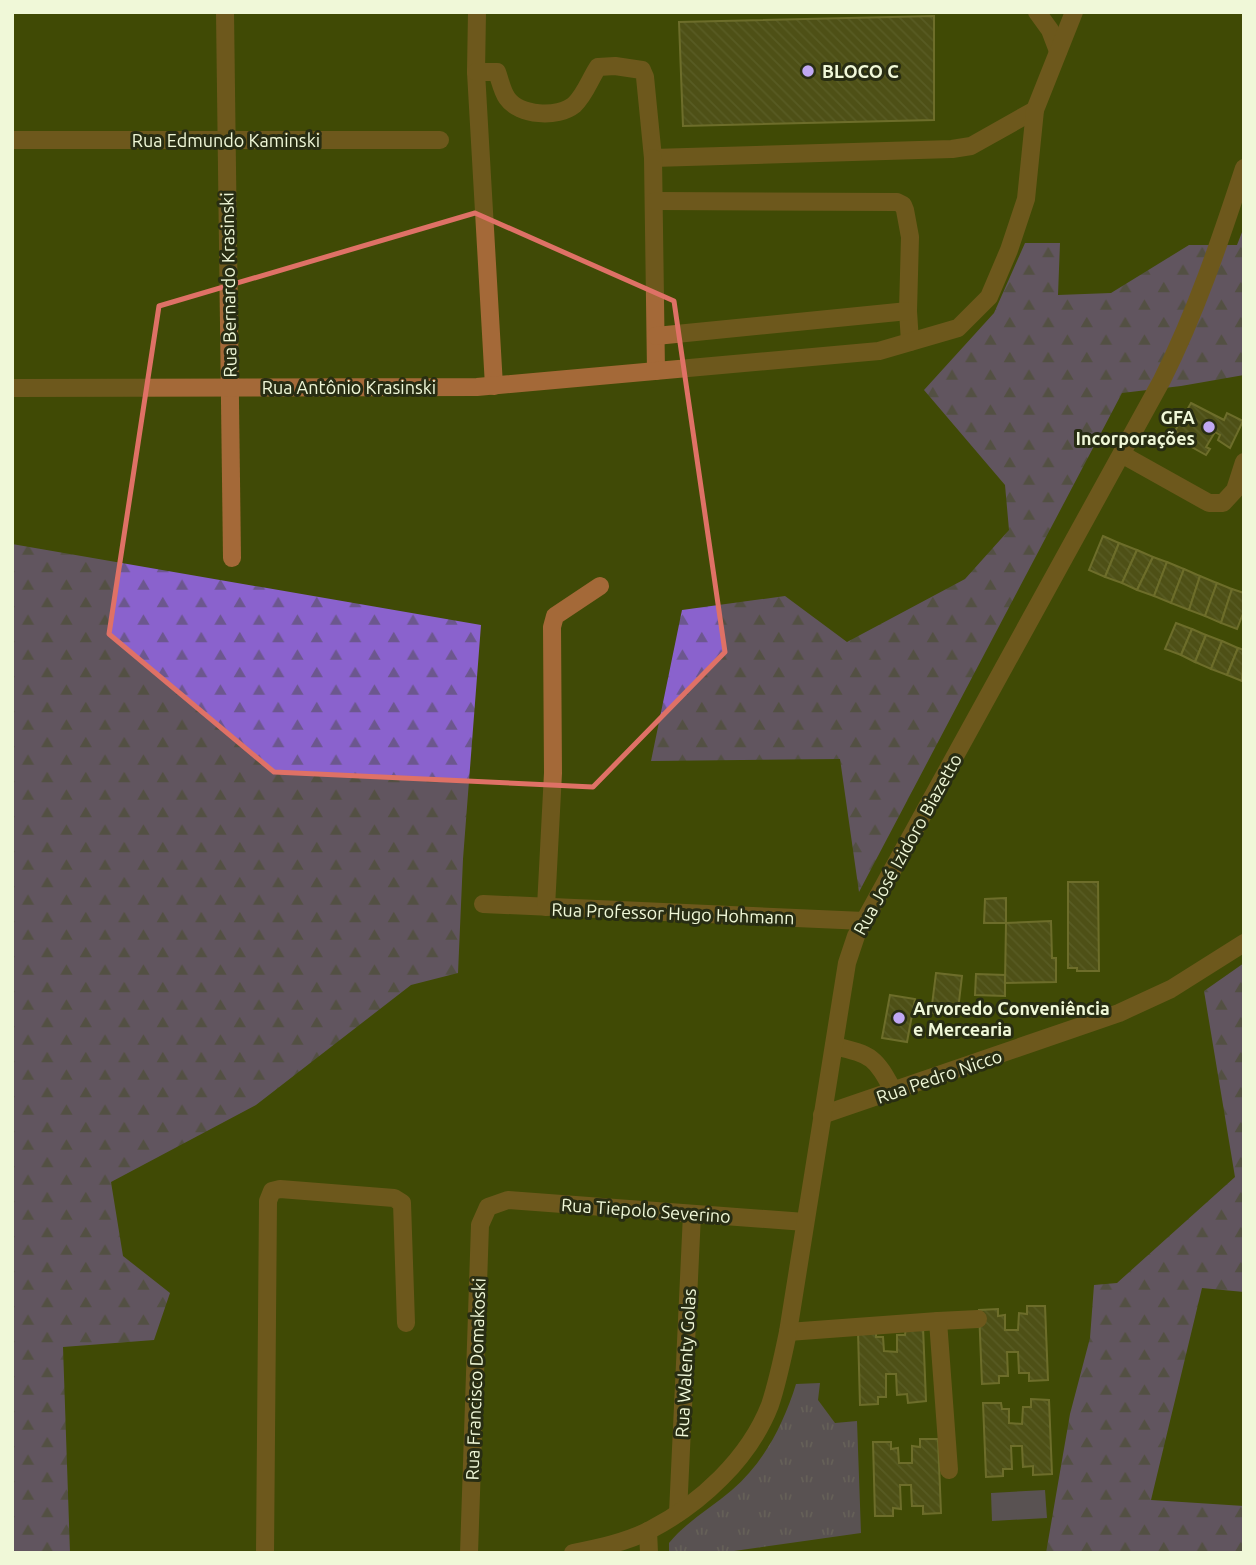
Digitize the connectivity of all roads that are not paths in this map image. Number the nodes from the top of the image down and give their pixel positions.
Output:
1 (225, 12) edge
2 (477, 12) edge
3 (1037, 12) edge
4 (1074, 12) edge
5 (1058, 51) junction
6 (476, 72) junction
7 (1035, 110) junction
8 (12, 140) edge
9 (226, 140) junction
10 (440, 140) dead end
11 (653, 158) junction
12 (1244, 168) edge
13 (655, 201) junction
14 (908, 311) junction
15 (656, 336) junction
16 (910, 342) junction
17 (656, 371) junction
18 (485, 386) junction
19 (12, 388) edge
20 (230, 388) junction
21 (1123, 455) junction
22 (1244, 462) edge
23 (232, 558) dead end
24 (600, 586) dead end
25 (483, 904) dead end
26 (546, 907) junction
27 (864, 921) junction
28 (1244, 943) edge
29 (834, 1046) junction
30 (894, 1092) junction
31 (822, 1115) junction
32 (488, 1207) joint
33 (692, 1214) junction
34 (805, 1222) junction
35 (978, 1319) dead end
36 (938, 1321) junction
37 (406, 1323) dead end
38 (788, 1332) junction
39 (949, 1470) dead end
40 (678, 1513) junction
41 (648, 1531) junction
42 (265, 1553) edge
43 (469, 1553) edge
44 (573, 1553) edge
45 (649, 1553) edge

1 - 9 street, Rua Bernardo Krasinski
2 - 6 street
3 - 5 street
4 - 5 street, Rua Antônio Krasinski
5 - 7 street, Rua Antônio Krasinski
6 - 11 street
6 - 18 street
7 - 11 street
7 - 16 street, Rua Antônio Krasinski
8 - 9 street, Rua Edmundo Kaminski
9 - 10 street, Rua Edmundo Kaminski
9 - 20 street, Rua Bernardo Krasinski
11 - 13 street
12 - 21 street, Rua José Izidoro Biazetto
13 - 14 street
13 - 15 street
14 - 15 street
14 - 16 street
15 - 17 street
16 - 17 street, Rua Antônio Krasinski
17 - 18 street, Rua Antônio Krasinski
18 - 20 street, Rua Antônio Krasinski
19 - 20 street, Rua Antônio Krasinski
20 - 23 street, Rua Bernardo Krasinski
21 - 22 street
21 - 27 street, Rua José Izidoro Biazetto
24 - 26 street
25 - 26 street, Rua Professor Hugo Hohmann
26 - 27 street, Rua Professor Hugo Hohmann
27 - 29 street, Rua José Izidoro Biazetto
28 - 30 street, Rua Pedro Nicco
29 - 30 street
29 - 31 street, Rua José Izidoro Biazetto
30 - 31 street, Rua Pedro Nicco
31 - 34 street, Rua José Izidoro Biazetto
32 - 33 street, Rua Tiepolo Severino
32 - 43 street, Rua Francisco Domakoski
33 - 34 street, Rua Tiepolo Severino
33 - 40 street, Rua Walenty Golas
34 - 38 street, Rua José Izidoro Biazetto
35 - 36 street
36 - 38 street
36 - 39 street
37 - 42 street
38 - 40 street, Rua José Izidoro Biazetto
40 - 41 street, Rua José Izidoro Biazetto
41 - 44 street, Rua José Izidoro Biazetto
41 - 45 street

